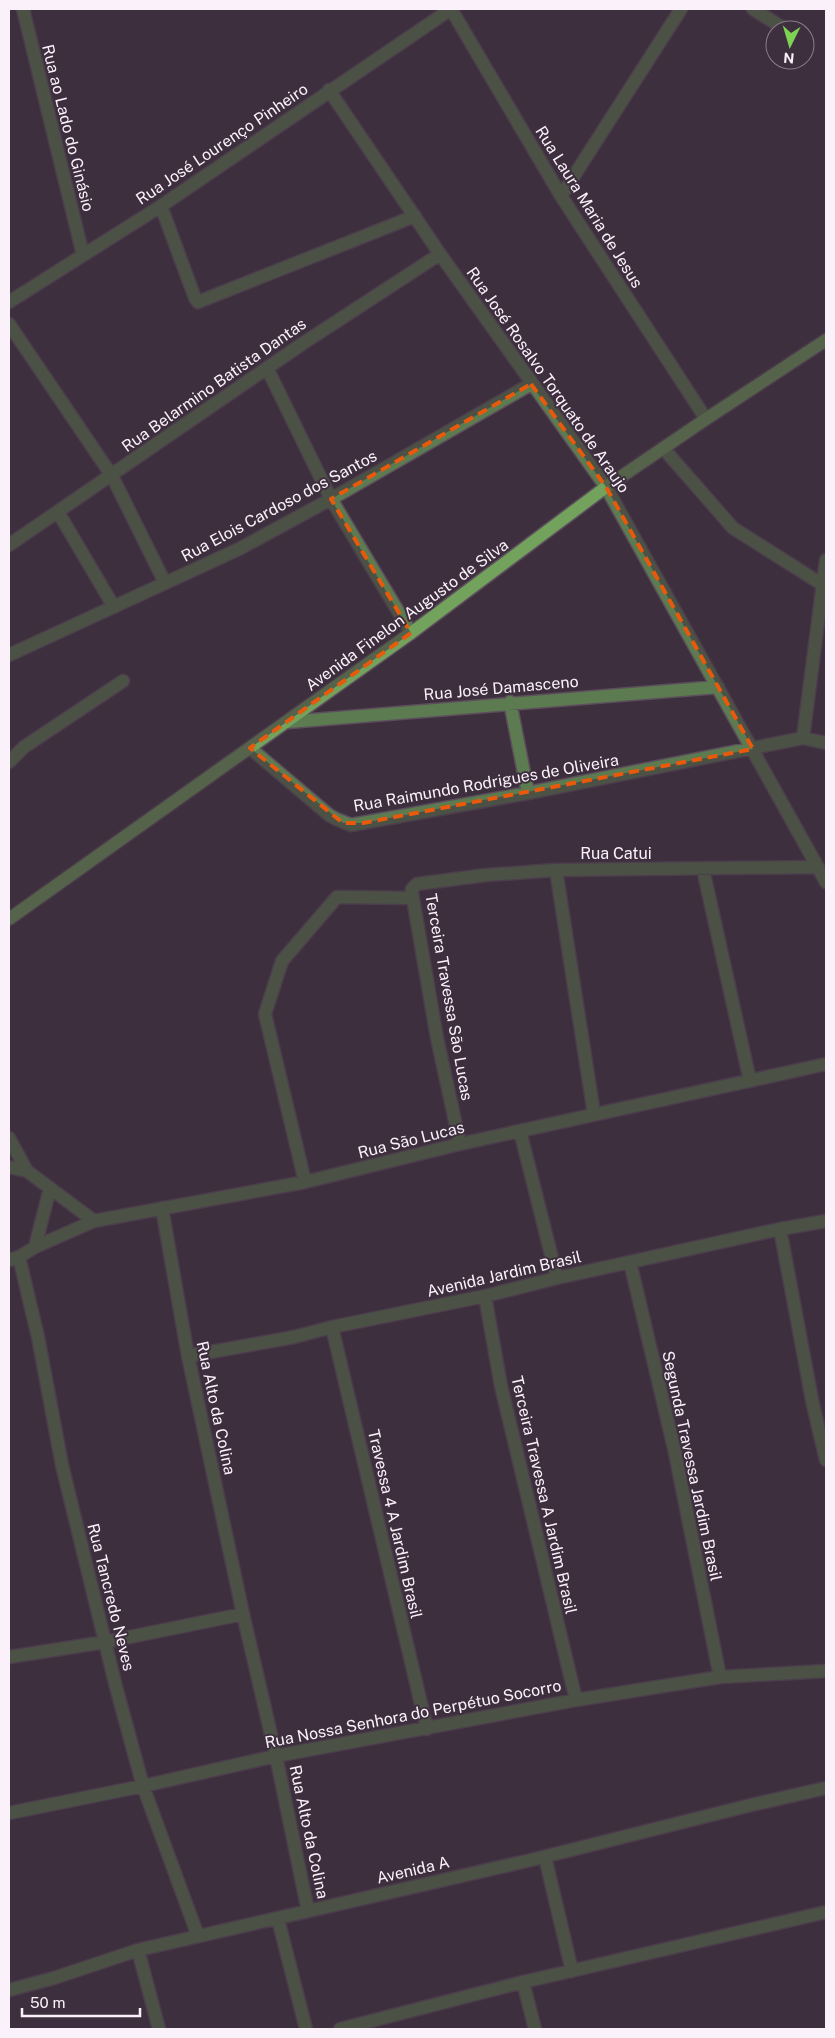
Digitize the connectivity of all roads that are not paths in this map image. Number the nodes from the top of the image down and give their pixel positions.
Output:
1 (22, 9) edge
2 (451, 9) edge
3 (681, 9) edge
4 (753, 9) edge
5 (770, 20) edge
6 (329, 90) junction
7 (561, 196) junction
8 (161, 206) junction
9 (415, 216) junction
10 (440, 254) junction
11 (83, 255) junction
12 (9, 302) edge
13 (9, 324) edge
14 (826, 340) edge
15 (267, 368) junction
16 (531, 384) junction
17 (706, 418) junction
18 (663, 448) junction
19 (112, 476) junction
20 (606, 487) junction
21 (331, 499) junction
22 (58, 512) junction
23 (9, 545) edge
24 (826, 560) edge
25 (165, 583) junction
26 (822, 585) junction
27 (114, 607) junction
28 (411, 633) junction
29 (9, 655) edge
30 (123, 681) dead end
31 (718, 687) junction
32 (510, 702) junction
33 (288, 722) junction
34 (803, 738) junction
35 (826, 743) edge
36 (250, 748) junction
37 (753, 749) junction
38 (9, 762) edge
39 (528, 793) junction
40 (818, 867) junction
41 (703, 869) junction
42 (556, 870) junction
43 (826, 882) edge
44 (414, 892) junction
45 (9, 919) edge
46 (826, 1064) edge
47 (750, 1081) junction
48 (594, 1114) junction
49 (520, 1131) junction
50 (9, 1138) edge
51 (460, 1144) junction
52 (9, 1167) edge
53 (27, 1171) junction
54 (305, 1182) junction
55 (50, 1188) junction
56 (162, 1208) junction
57 (94, 1221) junction
58 (826, 1221) edge
59 (780, 1229) junction
60 (35, 1247) junction
61 (14, 1258) edge
62 (630, 1262) junction
63 (557, 1278) junction
64 (484, 1296) junction
65 (332, 1327) junction
66 (188, 1356) junction
67 (826, 1460) edge
68 (243, 1614) junction
69 (104, 1642) junction
70 (9, 1657) edge
71 (826, 1671) edge
72 (720, 1677) junction
73 (576, 1700) junction
74 (427, 1729) junction
75 (276, 1756) junction
76 (143, 1786) junction
77 (826, 1788) edge
78 (9, 1813) edge
79 (545, 1856) junction
80 (308, 1911) junction
81 (826, 1912) edge
82 (278, 1919) junction
83 (198, 1936) junction
84 (138, 1950) junction
85 (572, 1971) junction
86 (523, 1982) junction
87 (9, 1990) edge
88 (159, 2029) edge
89 (306, 2029) edge
90 (340, 2029) edge
91 (535, 2029) edge

1 - 11 street, Rua ao Lado do Ginásio
2 - 6 street, Rua José Lourenço Pinheiro
2 - 7 street, Rua Laura Maria de Jesus
3 - 7 street
4 - 5 street
6 - 8 street, Rua José Lourenço Pinheiro
6 - 9 street, Rua José Rosalvo Torquato de Araujo
7 - 17 street, Rua Laura Maria de Jesus
8 - 9 street
8 - 11 street, Rua José Lourenço Pinheiro
9 - 10 street, Rua José Rosalvo Torquato de Araujo
10 - 15 street, Rua Belarmino Batista Dantas
10 - 16 street, Rua José Rosalvo Torquato de Araujo
11 - 12 street, Rua José Lourenço Pinheiro
13 - 19 street
14 - 17 street, Avenida Finelon Augusto de Silva
15 - 19 street, Rua Belarmino Batista Dantas
15 - 21 street
16 - 20 street, Rua José Rosalvo Torquato de Araujo
16 - 21 street, Rua Elois Cardoso dos Santos
17 - 18 street, Avenida Finelon Augusto de Silva
18 - 20 street, Avenida Finelon Augusto de Silva
18 - 26 street
19 - 22 street, Rua Belarmino Batista Dantas
19 - 25 street
20 - 28 street, Avenida Finelon Augusto de Silva
20 - 31 street, Rua José Rosalvo Torquato de Araujo
21 - 25 street, Rua Elois Cardoso dos Santos
21 - 28 street
22 - 23 street, Rua Belarmino Batista Dantas
22 - 27 street
24 - 26 street
25 - 27 street, Rua Elois Cardoso dos Santos
26 - 34 street
27 - 29 street, Rua Elois Cardoso dos Santos
28 - 33 street, Avenida Finelon Augusto de Silva
30 - 38 street
31 - 32 street, Rua José Damasceno
31 - 37 street, Rua José Rosalvo Torquato de Araujo
32 - 33 street, Rua José Damasceno
32 - 39 street
33 - 36 street, Avenida Finelon Augusto de Silva
34 - 35 street
34 - 37 street, Rua Raimundo Rodrigues de Oliveira
36 - 39 street, Rua Raimundo Rodrigues de Oliveira
36 - 45 street, Avenida Finelon Augusto de Silva
37 - 39 street, Rua Raimundo Rodrigues de Oliveira
37 - 40 street, Rua José Rosalvo Torquato de Araujo
40 - 41 street, Rua Catui
40 - 43 street, Rua José Rosalvo Torquato de Araujo
41 - 42 street, Rua Catui
41 - 47 street
42 - 44 street, Rua Catui
42 - 48 street
44 - 51 street, Terceira Travessa São Lucas
44 - 54 street, Rua Catui
46 - 47 street, Rua São Lucas
47 - 48 street, Rua São Lucas
48 - 49 street, Rua São Lucas
49 - 51 street, Rua São Lucas
49 - 63 street
50 - 53 street
51 - 54 street, Rua São Lucas
52 - 53 street
53 - 55 street
54 - 56 street, Rua São Lucas
55 - 57 street
55 - 60 street
56 - 57 street, Rua São Lucas
56 - 66 street, Rua Alto da Colina
57 - 60 street, Rua São Lucas
58 - 59 street, Avenida Jardim Brasil
59 - 62 street, Avenida Jardim Brasil
59 - 67 street
60 - 61 street, Rua São Lucas
61 - 69 street, Rua Tancredo Neves
62 - 63 street, Avenida Jardim Brasil
62 - 72 street, Segunda Travessa Jardim Brasil
63 - 64 street, Avenida Jardim Brasil
64 - 65 street, Avenida Jardim Brasil
64 - 73 street, Terceira Travessa A Jardim Brasil
65 - 66 street, Avenida Jardim Brasil
65 - 74 street, Travessa 4 A Jardim Brasil
66 - 68 street, Rua Alto da Colina
68 - 69 street
68 - 75 street, Rua Alto da Colina
69 - 70 street
69 - 76 street, Rua Tancredo Neves
71 - 72 street, Rua Nossa Senhora do Perpétuo Socorro
72 - 73 street, Rua Nossa Senhora do Perpétuo Socorro
73 - 74 street, Rua Nossa Senhora do Perpétuo Socorro
74 - 75 street, Rua Nossa Senhora do Perpétuo Socorro
75 - 76 street, Rua Nossa Senhora do Perpétuo Socorro
75 - 80 street, Rua Alto da Colina
76 - 78 street, Rua Nossa Senhora do Perpétuo Socorro
76 - 83 street, Rua Tancredo Neves
77 - 79 street, Avenida A
79 - 80 street, Avenida A
79 - 85 street
80 - 82 street, Avenida A
81 - 85 street
82 - 83 street, Avenida A
82 - 89 street
83 - 84 street, Avenida A
84 - 87 street, Avenida A
84 - 88 street
85 - 86 street
86 - 90 street
86 - 91 street

